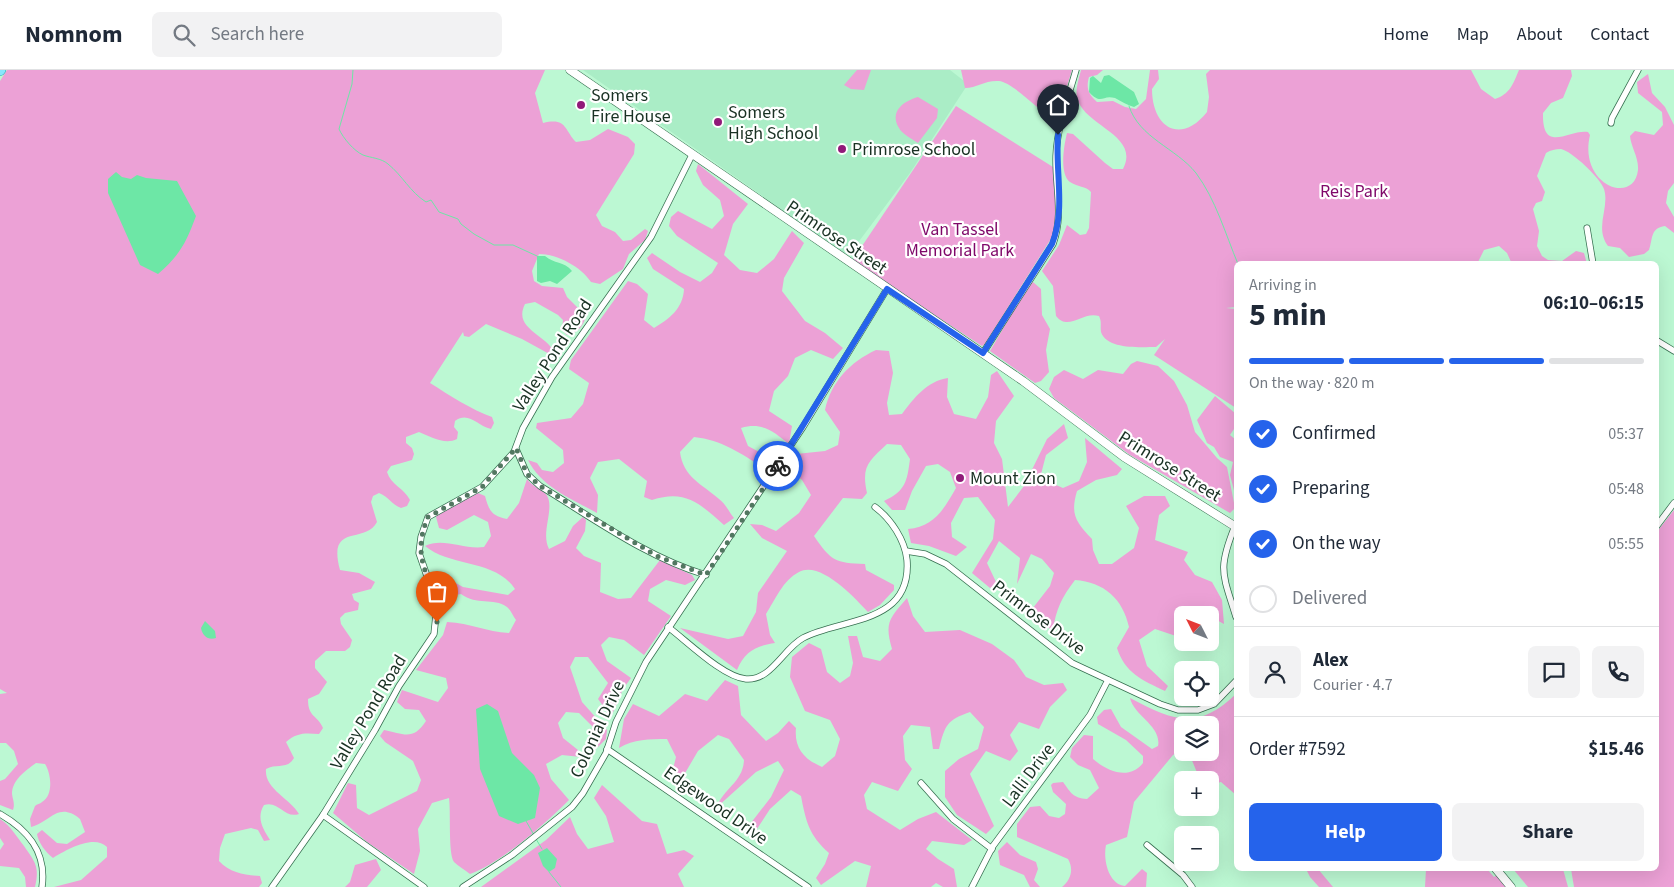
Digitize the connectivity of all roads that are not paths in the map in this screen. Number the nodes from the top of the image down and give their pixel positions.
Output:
1 (570, 70) edge
2 (1076, 70) edge
3 (1638, 70) edge
4 (1611, 123) dead end
5 (692, 155) junction
6 (1587, 228) dead end
7 (1592, 261) edge
8 (887, 289) junction
9 (1659, 342) edge
10 (1674, 351) edge
11 (983, 353) junction
12 (516, 448) junction
13 (1674, 503) edge
14 (875, 507) dead end
15 (1659, 523) edge
16 (1234, 526) edge
17 (1234, 532) edge
18 (906, 551) junction
19 (706, 575) junction
20 (1234, 612) edge
21 (668, 627) junction
22 (1108, 680) junction
23 (1234, 683) edge
24 (607, 749) junction
25 (921, 783) dead end
26 (0, 814) edge
27 (323, 815) junction
28 (1147, 845) dead end
29 (992, 848) junction
30 (1498, 871) edge
31 (42, 887) edge
32 (272, 887) edge
33 (424, 887) edge
34 (463, 887) edge
35 (808, 887) edge
36 (972, 887) edge
37 (1192, 887) edge
38 (1511, 887) edge

1 - 5 main road, Primrose Street
2 - 11 street
3 - 4 street
5 - 8 main road, Primrose Street
5 - 12 street, Valley Pond Road
6 - 7 street
8 - 11 main road, Primrose Street
8 - 19 street, Colonial Drive
9 - 10 street
11 - 16 main road, Primrose Street
12 - 19 street
12 - 27 street, Valley Pond Road
13 - 15 street
14 - 18 street
17 - 20 street
18 - 21 street
18 - 22 street, Primrose Drive
19 - 21 street, Colonial Drive
21 - 24 street, Colonial Drive
22 - 23 street, Primrose Drive
22 - 29 street, Lalli Drive
24 - 34 street, Colonial Drive
24 - 35 street, Edgewood Drive
25 - 29 street
26 - 31 street
27 - 32 street, Valley Pond Road
27 - 33 street
28 - 37 street
29 - 36 street, Lalli Drive
30 - 38 main road

